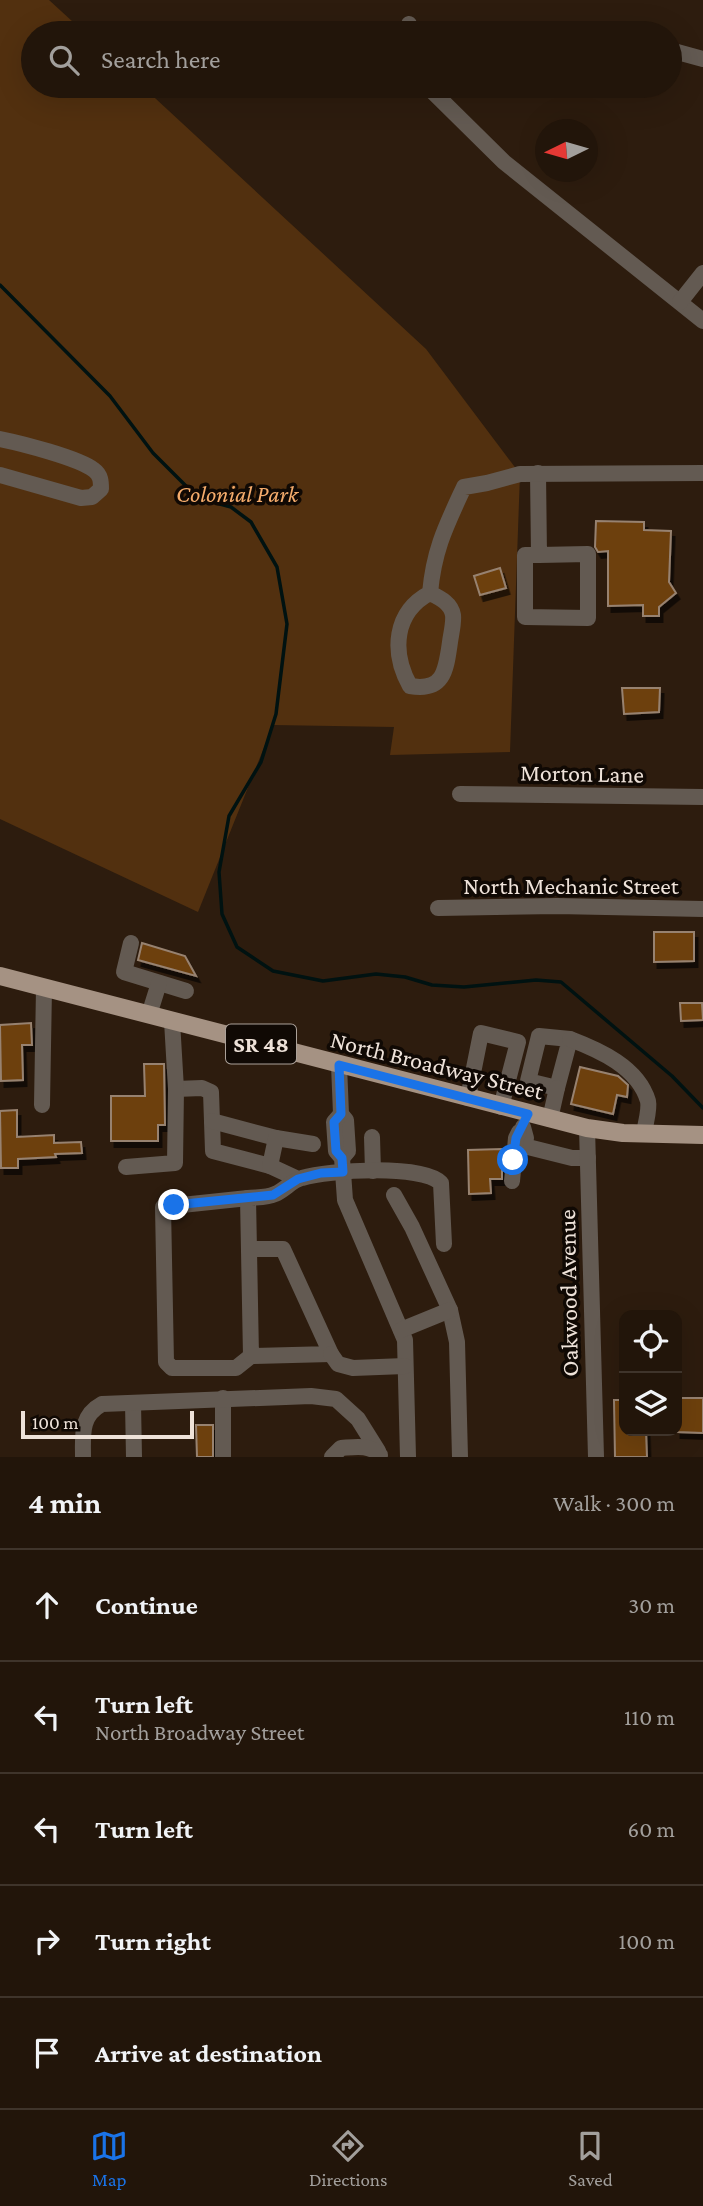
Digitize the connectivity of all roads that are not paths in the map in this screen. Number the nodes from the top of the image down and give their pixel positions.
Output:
1 (682, 53) edge
2 (703, 59) edge
3 (439, 98) edge
4 (703, 273) edge
5 (680, 302) junction
6 (703, 321) edge
7 (0, 439) edge
8 (538, 473) junction
9 (703, 473) edge
10 (0, 475) edge
11 (539, 555) junction
12 (430, 593) junction
13 (460, 794) dead end
14 (703, 797) edge
15 (438, 908) dead end
16 (703, 909) edge
17 (131, 943) dead end
18 (0, 976) edge
19 (159, 983) junction
20 (44, 988) junction
21 (186, 991) dead end
22 (149, 1015) junction
23 (172, 1021) junction
24 (570, 1039) junction
25 (516, 1052) junction
26 (534, 1056) junction
27 (339, 1065) junction
28 (557, 1088) junction
29 (176, 1089) junction
30 (468, 1098) junction
31 (42, 1105) dead end
32 (502, 1107) junction
33 (550, 1119) junction
34 (525, 1120) junction
35 (212, 1121) junction
36 (587, 1128) junction
37 (644, 1134) junction
38 (703, 1135) edge
39 (276, 1138) junction
40 (372, 1138) dead end
41 (313, 1144) dead end
42 (588, 1158) junction
43 (343, 1165) junction
44 (270, 1166) junction
45 (126, 1167) dead end
46 (373, 1171) junction
47 (298, 1179) junction
48 (512, 1181) dead end
49 (394, 1195) dead end
50 (248, 1198) junction
51 (444, 1244) dead end
52 (249, 1249) junction
53 (450, 1310) junction
54 (401, 1330) junction
55 (331, 1354) junction
56 (251, 1356) junction
57 (405, 1366) junction
58 (223, 1398) junction
59 (133, 1403) junction
60 (380, 1454) edge
61 (83, 1457) edge
62 (134, 1457) edge
63 (223, 1457) edge
64 (332, 1457) edge
65 (408, 1457) edge
66 (460, 1457) edge
67 (596, 1457) edge

1 - 2 street
3 - 5 street
4 - 5 street
5 - 6 street
7 - 10 street
8 - 9 street
8 - 11 street
8 - 12 street
11 - 11 street
12 - 12 street
13 - 14 street, Morton Lane
15 - 16 street, North Mechanic Street
17 - 19 street
18 - 20 main road, North Broadway Street / SR 48
19 - 21 street
19 - 22 street
20 - 22 main road, North Broadway Street / SR 48
20 - 31 street
22 - 23 main road, North Broadway Street / SR 48
23 - 27 main road, North Broadway Street / SR 48
23 - 29 street
24 - 26 street
24 - 28 street
24 - 37 street
25 - 26 street
25 - 30 street
25 - 32 street
26 - 28 street
27 - 30 main road, North Broadway Street / SR 48
27 - 43 street
28 - 33 street
29 - 35 street
29 - 45 street
30 - 32 main road, North Broadway Street / SR 48
32 - 34 main road, North Broadway Street / SR 48
33 - 34 main road, North Broadway Street / SR 48
33 - 36 main road, North Broadway Street / SR 48
34 - 42 street
34 - 48 street
35 - 39 street
35 - 44 street
36 - 37 main road, North Broadway Street / SR 48
36 - 42 street, Oakwood Avenue
37 - 38 main road, North Broadway Street / SR 48
39 - 41 street
39 - 44 street
40 - 46 street
42 - 67 street, Oakwood Avenue
43 - 46 street
43 - 47 street
43 - 54 street
44 - 47 street
46 - 51 street
47 - 50 street
49 - 53 street
50 - 52 street
50 - 56 street
52 - 55 street
52 - 56 street
53 - 54 street
53 - 66 street
54 - 57 street
55 - 56 street
55 - 57 street
57 - 65 street
58 - 59 street
58 - 60 street
58 - 63 street
59 - 61 street
59 - 62 street
60 - 64 street

